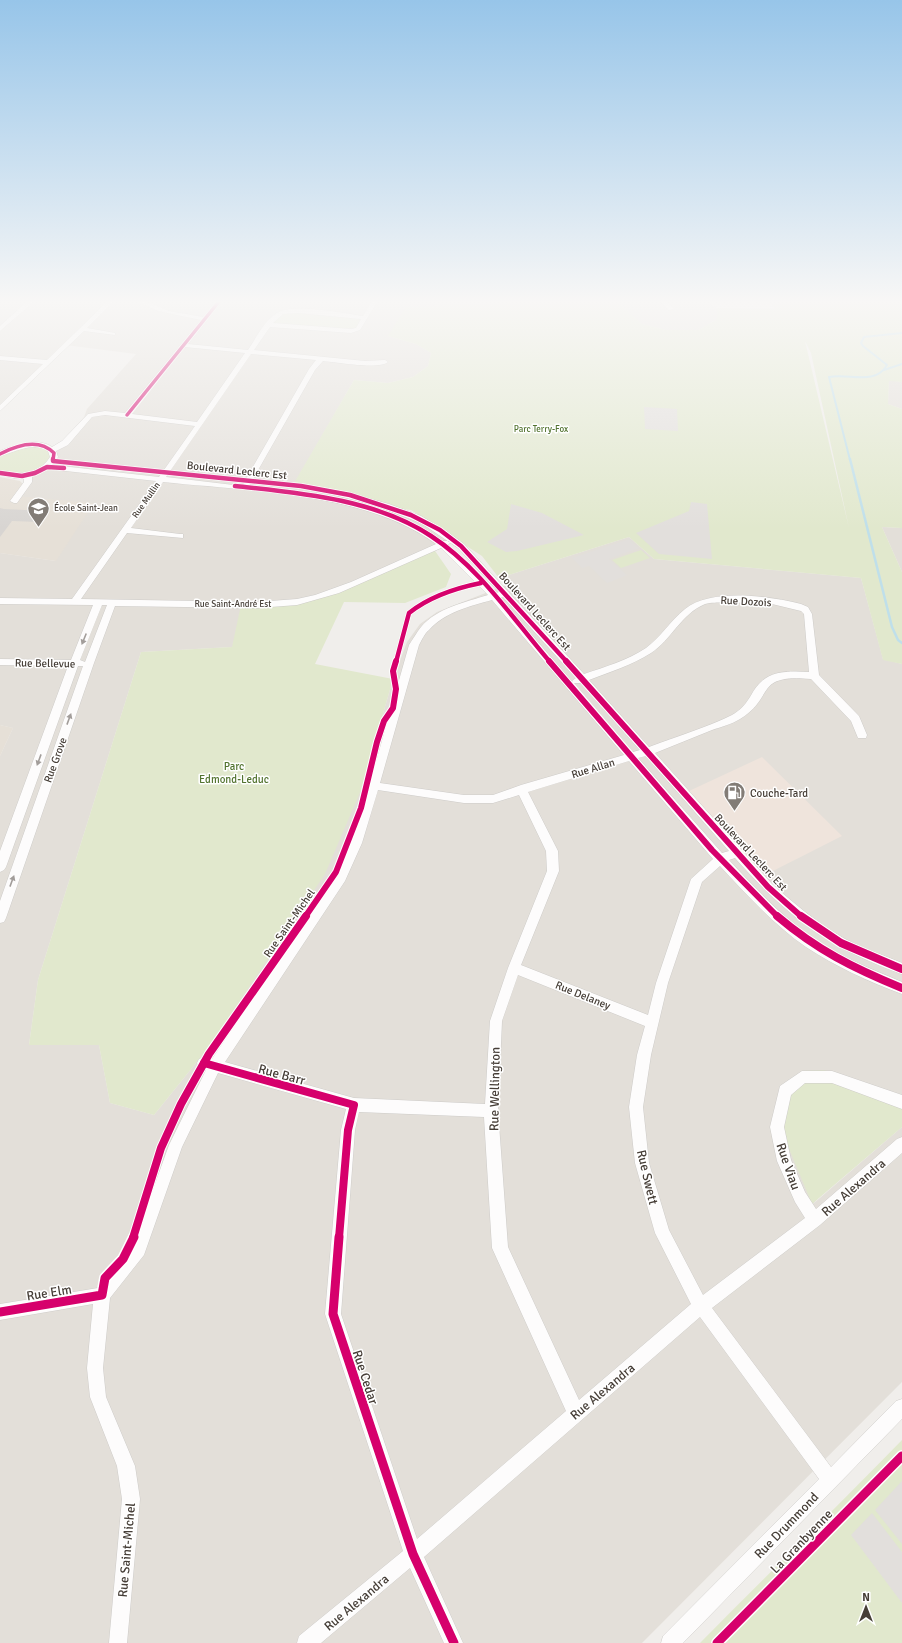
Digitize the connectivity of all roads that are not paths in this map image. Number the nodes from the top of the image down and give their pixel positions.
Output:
1 (34, 376) edge
2 (158, 376) edge
3 (234, 376) edge
4 (309, 376) edge
5 (0, 409) edge
6 (127, 415) junction
7 (200, 424) junction
8 (52, 450) junction
9 (0, 454) edge
10 (50, 464) junction
11 (0, 473) edge
12 (28, 475) junction
13 (163, 475) junction
14 (247, 484) junction
15 (300, 490) junction
16 (14, 501) dead end
17 (125, 530) junction
18 (180, 536) dead end
19 (453, 540) junction
20 (441, 544) junction
21 (500, 595) junction
22 (0, 601) edge
23 (75, 602) junction
24 (99, 602) junction
25 (112, 603) junction
26 (0, 662) edge
27 (74, 663) junction
28 (89, 663) junction
29 (814, 676) junction
30 (583, 679) junction
31 (569, 685) junction
32 (862, 734) dead end
33 (647, 752) junction
34 (630, 756) junction
35 (375, 786) junction
36 (521, 789) junction
37 (738, 852) junction
38 (720, 859) junction
39 (0, 867) edge
40 (0, 918) edge
41 (514, 968) junction
42 (902, 969) edge
43 (902, 988) edge
44 (652, 1023) junction
45 (209, 1065) junction
46 (902, 1102) edge
47 (354, 1105) junction
48 (491, 1111) junction
49 (902, 1144) edge
50 (815, 1220) junction
51 (102, 1295) junction
52 (701, 1306) junction
53 (0, 1312) edge
54 (902, 1407) edge
55 (576, 1413) junction
56 (830, 1479) junction
57 (413, 1554) junction
58 (118, 1643) edge
59 (306, 1643) edge
60 (454, 1643) edge
61 (670, 1643) edge

1 - 5 street
2 - 6 street
3 - 7 street, Rue Mullin
4 - 14 street
6 - 7 street
6 - 8 street
7 - 13 street, Rue Mullin
8 - 9 street
8 - 10 street
10 - 12 street
10 - 13 street, Boulevard Leclerc Est
11 - 12 street
12 - 16 street
13 - 14 street, Boulevard Leclerc Est
13 - 17 street, Rue Mullin
14 - 15 street, Boulevard Leclerc Est
15 - 19 street, Boulevard Leclerc Est
15 - 20 street, Boulevard Leclerc Est
17 - 18 street
17 - 23 street, Rue Mullin
19 - 20 street, Rue Saint-André Est
19 - 21 street, Boulevard Leclerc Est
20 - 21 street, Boulevard Leclerc Est
20 - 25 street, Rue Saint-André Est
21 - 30 street, Boulevard Leclerc Est
21 - 31 street, Boulevard Leclerc Est
21 - 35 street, Rue Saint-Michel
22 - 23 street, Rue Saint-André Est
23 - 24 street, Rue Saint-André Est
24 - 25 street, Rue Saint-André Est
24 -> 27 street, Rue Grove
25 - 28 street, Rue Grove
26 - 27 street, Rue Bellevue
27 - 28 street, Rue Bellevue
27 -> 39 street, Rue Grove
40 -> 28 street, Rue Grove
29 - 30 street, Rue Dozois
29 - 32 street
29 - 33 street, Rue Allan
30 - 31 street, Rue Dozois
30 - 33 street, Boulevard Leclerc Est
31 - 34 street, Boulevard Leclerc Est
33 - 34 street, Rue Allan
33 - 37 street, Boulevard Leclerc Est
34 - 36 street, Rue Allan
34 - 38 street, Boulevard Leclerc Est
35 - 36 street, Rue Allan
35 - 45 street, Rue Saint-Michel
36 - 41 street, Rue Wellington
37 - 38 street, Rue Swett
37 - 42 street, Boulevard Leclerc Est
38 - 43 street, Boulevard Leclerc Est
38 - 44 street, Rue Swett
41 - 44 street, Rue Delaney
41 - 48 street, Rue Wellington
44 - 52 street, Rue Swett
45 - 47 street, Rue Barr
45 - 51 street, Rue Saint-Michel
46 - 50 street, Rue Viau
47 - 48 street, Rue Barr
47 - 57 street, Rue Cedar
48 - 55 street, Rue Wellington
49 - 50 street, Rue Alexandra
50 - 52 street, Rue Alexandra
51 - 53 street, Rue Elm
51 - 58 street, Rue Saint-Michel
52 - 55 street, Rue Alexandra
52 - 56 street, Rue Swett
54 - 56 street, Rue Drummond
55 - 57 street, Rue Alexandra
56 - 61 street, Rue Drummond
57 - 59 street, Rue Alexandra
57 - 60 street, Rue Cedar

